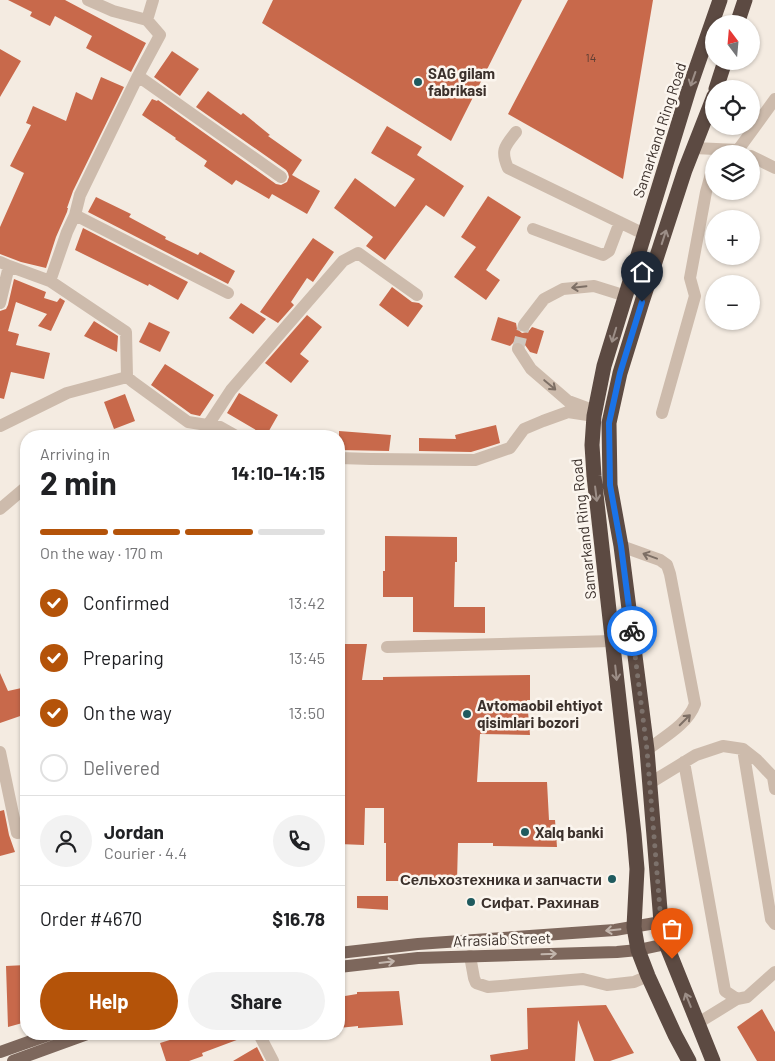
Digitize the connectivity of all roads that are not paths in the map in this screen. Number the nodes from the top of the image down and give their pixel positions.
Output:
1 (88, 0) edge
2 (153, 0) edge
3 (720, 0) edge
4 (745, 0) edge
5 (741, 15) edge
6 (147, 20) junction
7 (138, 76) junction
8 (775, 99) edge
9 (705, 119) edge
10 (516, 132) dead end
11 (746, 145) edge
12 (694, 148) junction
13 (705, 149) edge
14 (760, 160) edge
15 (666, 163) junction
16 (775, 168) edge
17 (686, 170) junction
18 (281, 177) dead end
19 (705, 197) edge
20 (75, 215) junction
21 (620, 222) junction
22 (533, 229) dead end
23 (644, 234) junction
24 (5, 264) edge
25 (50, 281) junction
26 (228, 293) dead end
27 (417, 295) dead end
28 (626, 296) junction
29 (0, 303) edge
30 (524, 325) tunnel mouth
31 (518, 349) dead end
32 (127, 377) junction
33 (595, 413) junction
34 (662, 413) dead end
35 (0, 426) edge
36 (208, 426) junction
37 (224, 430) edge
38 (345, 458) edge
39 (20, 492) edge
40 (0, 509) edge
41 (621, 546) junction
42 (612, 641) junction
43 (387, 647) dead end
44 (743, 749) junction
45 (647, 750) junction
46 (0, 752) edge
47 (684, 762) junction
48 (650, 783) junction
49 (775, 789) edge
50 (20, 833) edge
51 (661, 922) junction
52 (775, 924) edge
53 (634, 926) junction
54 (666, 944) junction
55 (638, 950) junction
56 (345, 952) edge
57 (470, 956) junction
58 (345, 966) edge
59 (775, 972) edge
60 (648, 976) junction
61 (737, 999) junction
62 (698, 1023) junction
63 (34, 1040) edge
64 (71, 1040) edge
65 (262, 1040) edge
66 (0, 1052) edge
67 (13, 1061) edge
68 (273, 1061) edge
69 (689, 1061) edge
70 (713, 1061) edge

1 - 6 street
2 - 6 street
3 -> 15 highway, Samarkand Ring Road
4 - 5 highway
6 - 7 street
7 - 18 street
7 - 20 street
8 - 11 street
9 - 12 highway
10 - 21 street
12 - 13 street
12 - 17 highway
14 - 16 street
15 - 17 highway
15 - 23 highway, Samarkand Ring Road
41 -> 17 highway
19 - 34 street
20 - 25 street
20 - 26 street
21 - 22 street
21 - 23 street
23 - 28 highway, Samarkand Ring Road
24 - 25 street
24 - 29 street
25 - 32 street
27 - 36 street
28 -> 30 street
28 -> 33 highway, Samarkand Ring Road
31 -> 33 street
32 - 35 street
32 - 36 street
33 - 38 street
33 -> 42 highway, Samarkand Ring Road
36 - 37 street
39 - 40 street
41 - 45 highway
45 -> 41 street
42 - 43 street
42 -> 53 highway, Samarkand Ring Road
44 - 47 street
44 - 49 street
44 - 52 street
45 - 48 highway
46 - 50 street
47 - 48 street
47 - 61 street
48 - 51 highway
51 - 53 main road, Afrasiab Street
51 - 54 highway
53 - 55 highway, Samarkand Ring Road
53 -> 56 main road, Afrasiab Street
54 - 55 main road, Afrasiab Street
62 -> 54 highway
57 -> 55 main road, Afrasiab Street
55 - 60 highway, Samarkand Ring Road
58 -> 57 main road, Afrasiab Street
57 - 60 street
59 - 61 street
60 - 69 highway, Samarkand Ring Road
61 - 62 street
62 - 70 highway
63 - 66 main road
64 - 67 main road
65 - 68 street

